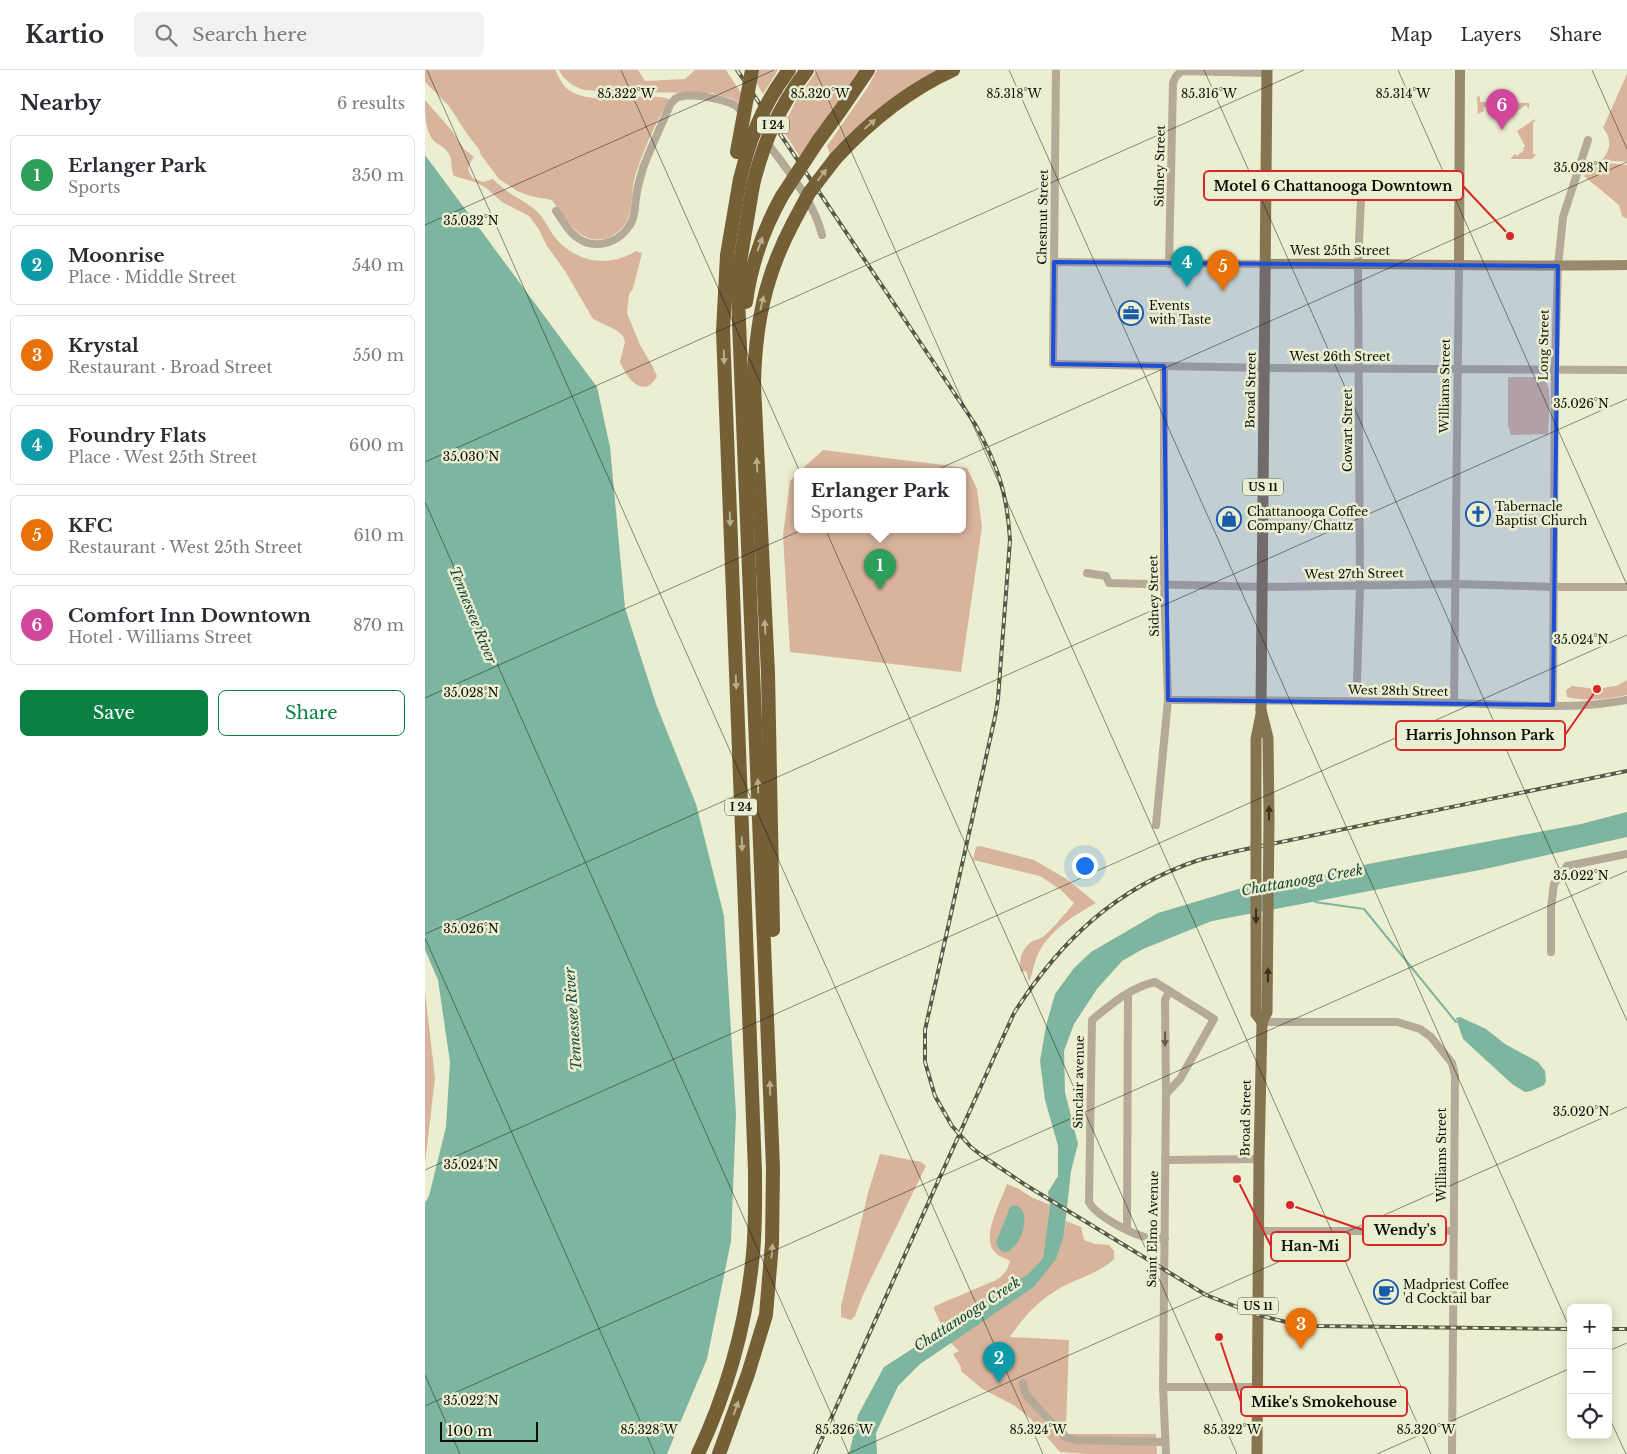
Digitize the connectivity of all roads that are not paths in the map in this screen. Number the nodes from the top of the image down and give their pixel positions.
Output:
1 (752, 70) edge
2 (789, 70) edge
3 (807, 70) edge
4 (868, 70) edge
5 (953, 70) edge
6 (1056, 70) edge
7 (1461, 70) edge
8 (1267, 72) edge
9 (1588, 140) dead end
10 (742, 153) junction
11 (1362, 178) dead end
12 (557, 211) dead end
13 (823, 235) dead end
14 (1054, 262) junction
15 (1358, 263) junction
16 (1169, 264) junction
17 (1265, 264) junction
18 (1459, 264) junction
19 (1627, 265) edge
20 (1558, 266) junction
21 (740, 343) junction
22 (1053, 364) joint
23 (1165, 366) junction
24 (1265, 368) junction
25 (1359, 368) junction
26 (1457, 369) junction
27 (1555, 370) junction
28 (1627, 370) edge
29 (1087, 573) dead end
30 (1456, 584) junction
31 (1164, 585) junction
32 (1360, 585) junction
33 (1263, 587) junction
34 (1555, 587) junction
35 (1627, 587) edge
36 (1357, 682) dead end
37 (1168, 700) junction
38 (1627, 700) edge
39 (1454, 703) junction
40 (1261, 705) junction
41 (1553, 705) junction
42 (1156, 825) dead end
43 (1627, 854) edge
44 (1551, 952) dead end
45 (1169, 991) junction
46 (1128, 994) junction
47 (767, 1007) junction
48 (1262, 1022) junction
49 (1166, 1094) junction
50 (1259, 1159) junction
51 (1165, 1160) junction
52 (1127, 1229) junction
53 (1258, 1231) junction
54 (1454, 1231) junction
55 (1165, 1239) junction
56 (1023, 1383) dead end
57 (1163, 1387) junction
58 (1257, 1387) junction
59 (1165, 1442) junction
60 (698, 1454) edge
61 (719, 1454) edge
62 (1165, 1454) edge
63 (1257, 1454) edge
64 (1452, 1454) edge

1 - 10 highway, bridge
2 - 10 highway, I 24, bridge
3 - 21 highway, I 24, bridge
21 -> 4 highway, bridge
47 -> 5 highway, bridge
6 - 14 street, Chestnut Street
7 - 18 street, Williams Street
8 - 16 street, Sidney Street
8 - 17 main road, Broad Street / US 11
9 - 20 street, Long Street
10 -> 60 highway, I 24
11 - 15 street, Cowart Street
12 - 13 street
14 - 16 street, West 25th Street
14 - 22 street, Chestnut Street
15 - 17 street, West 25th Street
15 - 18 street, West 25th Street
15 - 25 street, Cowart Street
16 - 17 street, West 25th Street
17 - 24 main road, Broad Street / US 11
18 - 20 street, West 25th Street
18 - 26 street, Williams Street
19 - 20 street, West 25th Street
20 - 27 street, Long Street
47 -> 21 highway, I 24
22 - 23 street, West 26th Street
23 - 24 street, West 26th Street
23 - 31 street, Sidney Street
24 - 25 street, West 26th Street
24 - 33 main road, Broad Street / US 11
25 - 26 street, West 26th Street
25 - 32 street, Cowart Street
26 - 27 street, West 26th Street
26 - 30 street, Williams Street
27 - 28 street, West 26th Street
27 - 34 street, Long Street
29 - 31 street, West 27th Street
30 - 32 street, West 27th Street
30 - 34 street, West 27th Street
30 - 39 street, Williams Street
31 - 33 street, West 27th Street
31 - 37 street, Sidney Street
32 - 33 street, West 27th Street
32 - 36 street, Cowart Street
33 - 40 main road, Broad Street / US 11
34 - 35 street, West 27th Street
34 - 41 street, Long Street
37 - 40 street, West 28th Street
37 - 42 street, Sidney Street
38 - 41 street, West 28th Street
39 - 40 street, West 28th Street
39 - 41 street, West 28th Street
40 - 48 main road, Broad Street / US 11, bridge
43 - 44 street
45 - 46 street, Sinclair avenue
45 -> 49 street, Saint Elmo Avenue
45 - 49 street, Sinclair avenue
46 - 52 street
46 - 52 street, Sinclair avenue
61 -> 47 highway, I 24
48 - 50 main road, Broad Street / US 11
48 - 54 street, Williams Street
49 - 51 street, Saint Elmo Avenue
50 - 51 street
50 - 53 main road, Broad Street / US 11
51 - 55 street, Saint Elmo Avenue
52 - 55 street, Sinclair avenue
53 - 54 street
53 - 58 main road, Broad Street / US 11
54 - 64 street, Williams Street
55 - 57 street, Saint Elmo Avenue
56 - 59 street
57 - 58 street
57 - 59 street, Saint Elmo Avenue
58 - 63 main road, Broad Street / US 11
59 - 62 street, Saint Elmo Avenue

